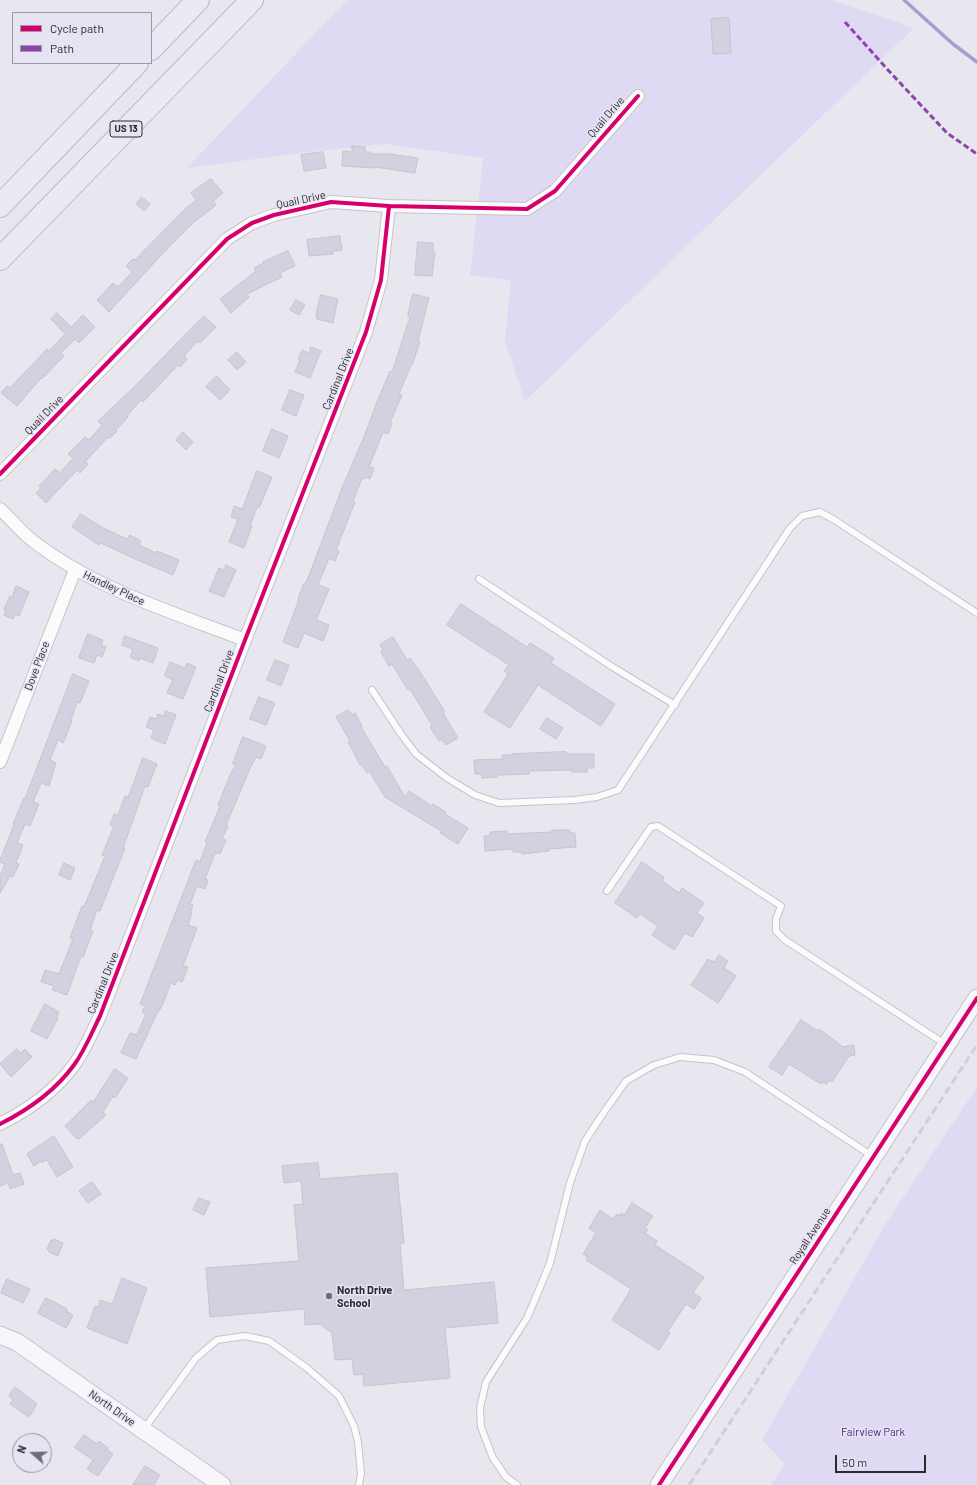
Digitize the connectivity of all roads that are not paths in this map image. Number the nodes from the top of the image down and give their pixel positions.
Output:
1 (198, 0) edge
2 (252, 0) edge
3 (152, 48) edge
4 (136, 64) edge
5 (638, 96) dead end
6 (0, 206) edge
7 (389, 206) junction
8 (0, 259) edge
9 (0, 474) edge
10 (0, 509) edge
11 (75, 570) junction
12 (478, 578) dead end
13 (977, 613) edge
14 (245, 640) junction
15 (372, 690) dead end
16 (675, 705) junction
17 (0, 762) edge
18 (607, 891) dead end
19 (977, 998) edge
20 (946, 1045) junction
21 (0, 1124) edge
22 (873, 1156) junction
23 (0, 1335) edge
24 (143, 1430) junction
25 (212, 1482) edge
26 (359, 1485) edge
27 (517, 1485) edge
28 (659, 1485) edge

1 - 3 highway
2 - 8 highway, US 13
4 - 6 highway
5 - 7 street, Quail Drive
7 - 9 street, Quail Drive
7 - 14 street, Cardinal Drive
10 - 11 street, Handley Place
11 - 14 street, Handley Place
11 - 17 street, Dove Place
12 - 16 lane
13 - 16 lane
14 - 21 street, Cardinal Drive
15 - 16 lane
18 - 20 lane
19 - 20 street, Royall Avenue
20 - 22 street, Royall Avenue
22 - 27 lane
22 - 28 street, Royall Avenue
23 - 24 street, North Drive
24 - 25 street, North Drive
24 - 26 lane

